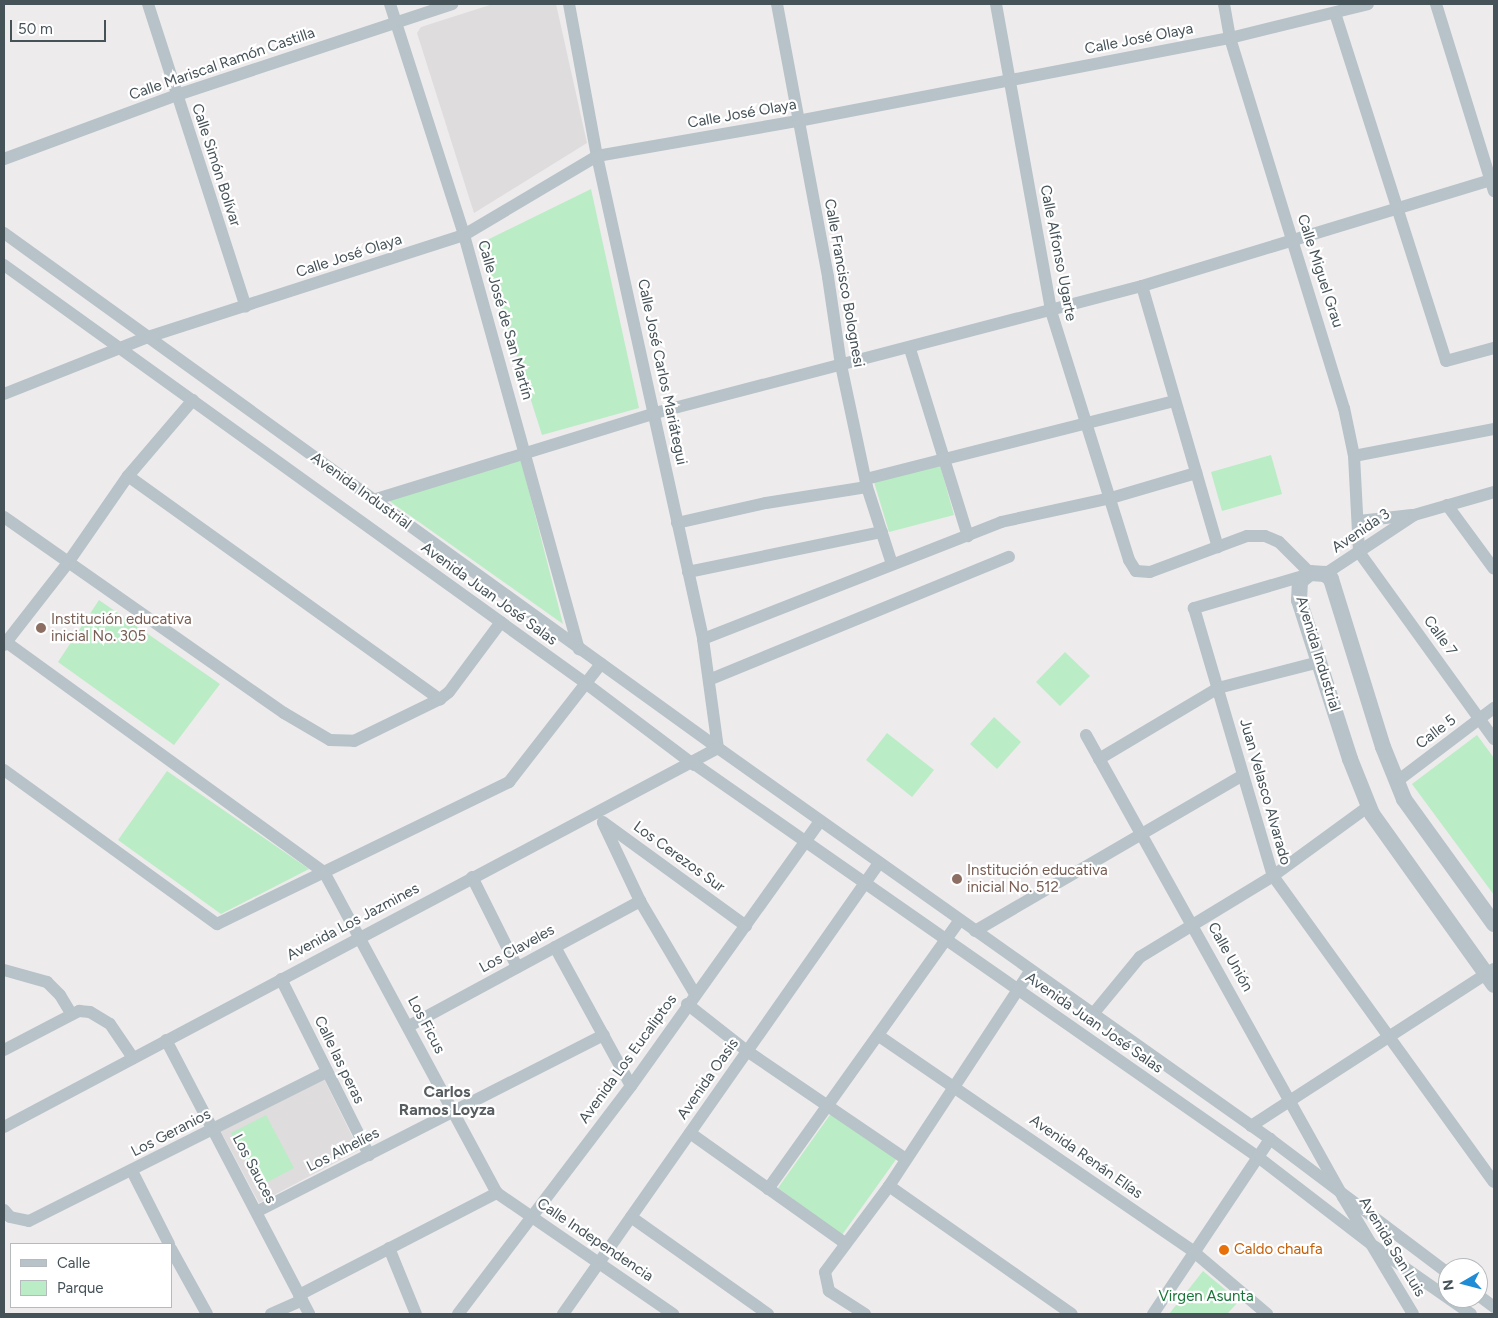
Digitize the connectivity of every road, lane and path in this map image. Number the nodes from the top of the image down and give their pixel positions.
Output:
1 (148, 4) edge
2 (390, 4) edge
3 (452, 4) edge
4 (569, 4) edge
5 (777, 4) edge
6 (996, 4) edge
7 (1224, 4) edge
8 (1368, 4) edge
9 (1436, 4) edge
10 (1335, 13) junction
11 (396, 22) junction
12 (1230, 38) junction
13 (1010, 80) junction
14 (177, 95) junction
15 (798, 121) junction
16 (597, 156) junction
17 (4, 159) edge
18 (1493, 183) edge
19 (1398, 210) junction
20 (4, 233) edge
21 (464, 235) junction
22 (1293, 242) junction
23 (4, 265) edge
24 (1142, 286) junction
25 (246, 307) junction
26 (1051, 311) junction
27 (148, 337) junction
28 (117, 347) junction
29 (1494, 348) edge
30 (910, 349) junction
31 (841, 365) junction
32 (5, 391) edge
33 (193, 400) junction
34 (1174, 401) junction
35 (655, 413) junction
36 (1085, 424) junction
37 (1494, 429) edge
38 (526, 451) junction
39 (1354, 456) junction
40 (943, 461) junction
41 (1196, 473) junction
42 (128, 476) junction
43 (867, 483) junction
44 (1494, 492) edge
45 (1111, 498) junction
46 (373, 500) junction
47 (1447, 505) junction
48 (1414, 514) junction
49 (4, 517) edge
50 (1359, 521) junction
51 (677, 522) junction
52 (882, 532) junction
53 (968, 536) junction
54 (1218, 547) junction
55 (1359, 552) junction
56 (1009, 557) dead end
57 (67, 564) junction
58 (892, 564) junction
59 (1494, 569) edge
60 (688, 572) junction
61 (1313, 574) junction
62 (501, 622) junction
63 (703, 639) junction
64 (5, 644) edge
65 (579, 649) junction
66 (1319, 662) junction
67 (601, 664) junction
68 (711, 679) junction
69 (584, 682) junction
70 (1218, 688) junction
71 (440, 699) junction
72 (1494, 708) edge
73 (1480, 719) junction
74 (1086, 735) dead end
75 (1494, 739) edge
76 (718, 748) junction
77 (1099, 759) junction
78 (693, 764) junction
79 (4, 770) edge
80 (1243, 774) junction
81 (1396, 782) junction
82 (1369, 806) junction
83 (598, 819) junction
84 (820, 821) junction
85 (1142, 833) junction
86 (806, 842) junction
87 (879, 863) junction
88 (324, 872) junction
89 (1273, 876) junction
90 (472, 877) junction
91 (865, 884) junction
92 (640, 901) junction
93 (960, 920) junction
94 (1193, 924) junction
95 (1494, 924) edge
96 (746, 926) junction
97 (975, 931) junction
98 (361, 938) junction
99 (946, 940) junction
100 (555, 947) junction
101 (517, 967) junction
102 (4, 970) edge
103 (1031, 970) junction
104 (1492, 976) edge
105 (281, 978) junction
106 (1018, 990) junction
107 (691, 999) junction
108 (71, 1013) junction
109 (1093, 1014) junction
110 (409, 1026) junction
111 (604, 1035) junction
112 (879, 1036) junction
113 (1388, 1039) junction
114 (166, 1040) junction
115 (4, 1050) edge
116 (747, 1051) junction
117 (133, 1058) junction
118 (327, 1072) junction
119 (631, 1086) junction
120 (955, 1087) junction
121 (1289, 1100) junction
122 (828, 1104) junction
123 (453, 1112) junction
124 (1251, 1126) junction
125 (4, 1127) edge
126 (214, 1129) junction
127 (690, 1133) junction
128 (1270, 1139) junction
129 (368, 1155) junction
130 (1258, 1157) junction
131 (906, 1159) junction
132 (132, 1171) junction
133 (1494, 1182) edge
134 (889, 1186) junction
135 (768, 1189) junction
136 (497, 1193) junction
137 (1343, 1197) junction
138 (4, 1210) edge
139 (258, 1211) junction
140 (531, 1217) junction
141 (631, 1217) junction
142 (168, 1243) edge
143 (846, 1244) junction
144 (1375, 1247) junction
145 (389, 1248) junction
146 (1194, 1252) junction
147 (172, 1253) edge
148 (600, 1262) junction
149 (1438, 1266) edge
150 (176, 1268) edge
151 (300, 1297) junction
152 (207, 1314) edge
153 (271, 1314) edge
154 (309, 1314) edge
155 (416, 1314) edge
156 (458, 1314) edge
157 (563, 1314) edge
158 (673, 1314) edge
159 (768, 1314) edge
160 (865, 1314) edge
161 (1072, 1314) edge
162 (1153, 1314) edge
163 (1267, 1314) edge
164 (1413, 1314) edge
165 (1471, 1314) edge

1 - 14 street, Calle Simón Bolívar
2 - 11 street, Calle José de San Martín
3 - 11 street, Calle Mariscal Ramón Castilla
4 - 16 street, Calle José Carlos Mariátegui
5 - 15 street, Calle Francisco Bolognesi
6 - 13 street, Calle Alfonso Ugarte
7 - 12 street, Calle Miguel Grau
8 - 10 street, Calle José Olaya
9 - 18 street
10 - 12 street, Calle José Olaya
10 - 19 street
11 - 14 street, Calle Mariscal Ramón Castilla
11 - 21 street, Calle José de San Martín
12 - 13 street, Calle José Olaya
12 - 22 street, Calle Miguel Grau
13 - 15 street, Calle José Olaya
13 - 26 street, Calle Alfonso Ugarte
14 - 17 street, Calle Mariscal Ramón Castilla
14 - 25 street, Calle Simón Bolívar
15 - 16 street, Calle José Olaya
15 - 31 street, Calle Francisco Bolognesi
16 - 21 street, Calle José Olaya
16 - 35 street, Calle José Carlos Mariátegui
18 - 19 street
19 - 22 street
19 - 29 street
20 - 27 street, Avenida Industrial
21 - 25 street, Calle José Olaya
21 - 38 street, Calle José de San Martín
22 - 24 street
22 - 39 street, Calle Miguel Grau
23 - 28 street, Avenida Juan José Salas
24 - 26 street
24 - 34 street
25 - 27 street, Calle José Olaya
26 - 30 street
26 - 36 street, Calle Alfonso Ugarte
27 - 28 street, Calle José Olaya
27 - 46 street, Avenida Industrial
28 - 32 street, Calle José Olaya
28 - 33 street, Avenida Juan José Salas
30 - 31 street
30 - 40 street
31 - 35 street
31 - 43 street, Calle Francisco Bolognesi
33 - 42 street
33 - 62 street, Avenida Juan José Salas
34 - 36 street
34 - 41 street
35 - 38 street
35 - 51 street, Calle José Carlos Mariátegui
36 - 40 street
36 - 45 street, Calle Alfonso Ugarte
37 - 39 street
38 - 46 street
38 - 65 street, Calle José de San Martín
39 - 50 street, Calle Miguel Grau
40 - 43 street
40 - 53 street
41 - 45 street
41 - 54 street
42 - 57 street
42 - 71 street
43 - 51 street
43 - 52 street, Calle Francisco Bolognesi
44 - 47 street, Avenida 3
45 - 53 street
45 - 54 street, Calle Alfonso Ugarte
46 - 65 street, Avenida Industrial
47 - 48 street, Avenida 3
47 - 59 street
48 - 50 street, Avenida 3
48 - 55 street, Avenida 3
49 - 57 street
50 - 55 street, Calle Miguel Grau
51 - 60 street, Calle José Carlos Mariátegui
52 - 58 street, Calle Francisco Bolognesi
52 - 60 street
53 - 58 street
54 - 61 street
55 - 61 street, Avenida 3
55 - 73 street, Calle 7
56 - 68 street
57 - 64 street
57 - 71 street
58 - 63 street
60 - 63 street, Calle José Carlos Mariátegui
61 - 66 street, Avenida Industrial
61 - 70 street, Juan Velasco Alvarado
61 - 81 street
62 - 69 street, Avenida Juan José Salas
62 - 71 street
63 - 68 street, Calle José Carlos Mariátegui
64 - 88 street
65 - 67 street, Avenida Industrial
66 - 70 street
66 - 82 street, Avenida Industrial
67 - 69 street
67 - 76 street, Avenida Industrial
68 - 76 street, Calle José Carlos Mariátegui
69 - 78 street, Avenida Juan José Salas
69 - 88 street
70 - 77 street
70 - 80 street, Juan Velasco Alvarado
72 - 73 street, Calle 5
73 - 75 street, Calle 7
73 - 81 street, Calle 5
74 - 77 street, Calle Unión
76 - 78 street, Avenida Los Jazmines
76 - 84 street, Avenida Juan José Salas
77 - 85 street, Calle Unión
78 - 83 street, Avenida Los Jazmines
78 - 86 street, Avenida Juan José Salas
79 - 88 street
80 - 85 street
80 - 89 street, Juan Velasco Alvarado
81 - 95 street
82 - 89 street
82 - 104 street, Avenida Industrial
83 - 90 street, Avenida Los Jazmines
83 - 92 street
83 - 96 street, Los Cerezos Sur
84 - 86 street, Avenida Los Eucaliptos
84 - 87 street, Avenida Juan José Salas
85 - 94 street, Calle Unión
85 - 97 street
86 - 91 street, Avenida Juan José Salas
86 - 96 street, Avenida Los Eucaliptos
87 - 91 street, Avenida Oasis
87 - 93 street, Avenida Juan José Salas
88 - 98 street, Los Ficus
89 - 94 street
89 - 113 street, Juan Velasco Alvarado
90 - 98 street, Avenida Los Jazmines
90 - 101 street
91 - 99 street, Avenida Juan José Salas
91 - 116 street, Avenida Oasis
92 - 100 street, Los Claveles
92 - 107 street
93 - 97 street, Avenida Juan José Salas
93 - 99 street
94 - 109 street
94 - 121 street, Calle Unión
96 - 107 street, Avenida Los Eucaliptos
97 - 103 street, Avenida Juan José Salas
98 - 105 street, Avenida Los Jazmines
98 - 110 street, Los Ficus
99 - 106 street, Avenida Juan José Salas
99 - 112 street
100 - 101 street, Los Claveles
100 - 111 street
101 - 110 street, Los Claveles
102 - 108 street
103 - 106 street
103 - 109 street, Avenida Juan José Salas
104 - 113 street
105 - 114 street, Avenida Los Jazmines
105 - 118 street, Calle las peras
106 - 120 street
106 - 130 street, Avenida Juan José Salas
107 - 116 street
107 - 119 street, Avenida Los Eucaliptos
108 - 115 street
108 - 117 street
109 - 124 street, Avenida Juan José Salas
110 - 123 street, Los Ficus
111 - 119 street
111 - 123 street, Los Alhelíes
112 - 120 street, Avenida Renán Elías
112 - 122 street
113 - 121 street
113 - 133 street, Juan Velasco Alvarado
114 - 117 street, Avenida Los Jazmines
114 - 126 street, Los Sauces
116 - 122 street
116 - 127 street, Avenida Oasis
117 - 125 street, Avenida Los Jazmines
118 - 126 street, Los Geranios
118 - 129 street, Calle las peras
119 - 140 street, Avenida Los Eucaliptos
120 - 131 street
120 - 146 street, Avenida Renán Elías
121 - 124 street
121 - 137 street, Calle Unión
122 - 131 street
122 - 135 street
123 - 129 street, Los Alhelíes
123 - 136 street, Los Ficus
124 - 128 street, Avenida Juan José Salas
126 - 132 street, Los Geranios
126 - 139 street, Los Sauces
127 - 135 street
127 - 141 street, Avenida Oasis
128 - 130 street
128 - 137 street, Avenida Juan José Salas
129 - 139 street, Los Alhelíes
130 - 144 street, Avenida Juan José Salas
130 - 146 street
131 - 134 street
132 - 138 street, Los Geranios
132 - 142 street
134 - 143 street
134 - 161 street
135 - 143 street
136 - 140 street, Calle Independencia
136 - 145 street
137 - 144 street, Avenida San Luis
137 - 149 street, Avenida Juan José Salas
139 - 151 street, Los Sauces
140 - 148 street, Calle Independencia
140 - 156 street, Avenida Los Eucaliptos
141 - 148 street, Avenida Oasis
141 - 159 street
143 - 160 street
144 - 164 street, Avenida San Luis
144 - 165 street, Avenida Juan José Salas
145 - 151 street
145 - 155 street
146 - 162 street
146 - 163 street, Avenida Renán Elías
147 - 150 street
148 - 157 street, Avenida Oasis
148 - 158 street, Calle Independencia
150 - 152 street
151 - 153 street
151 - 154 street, Los Sauces

